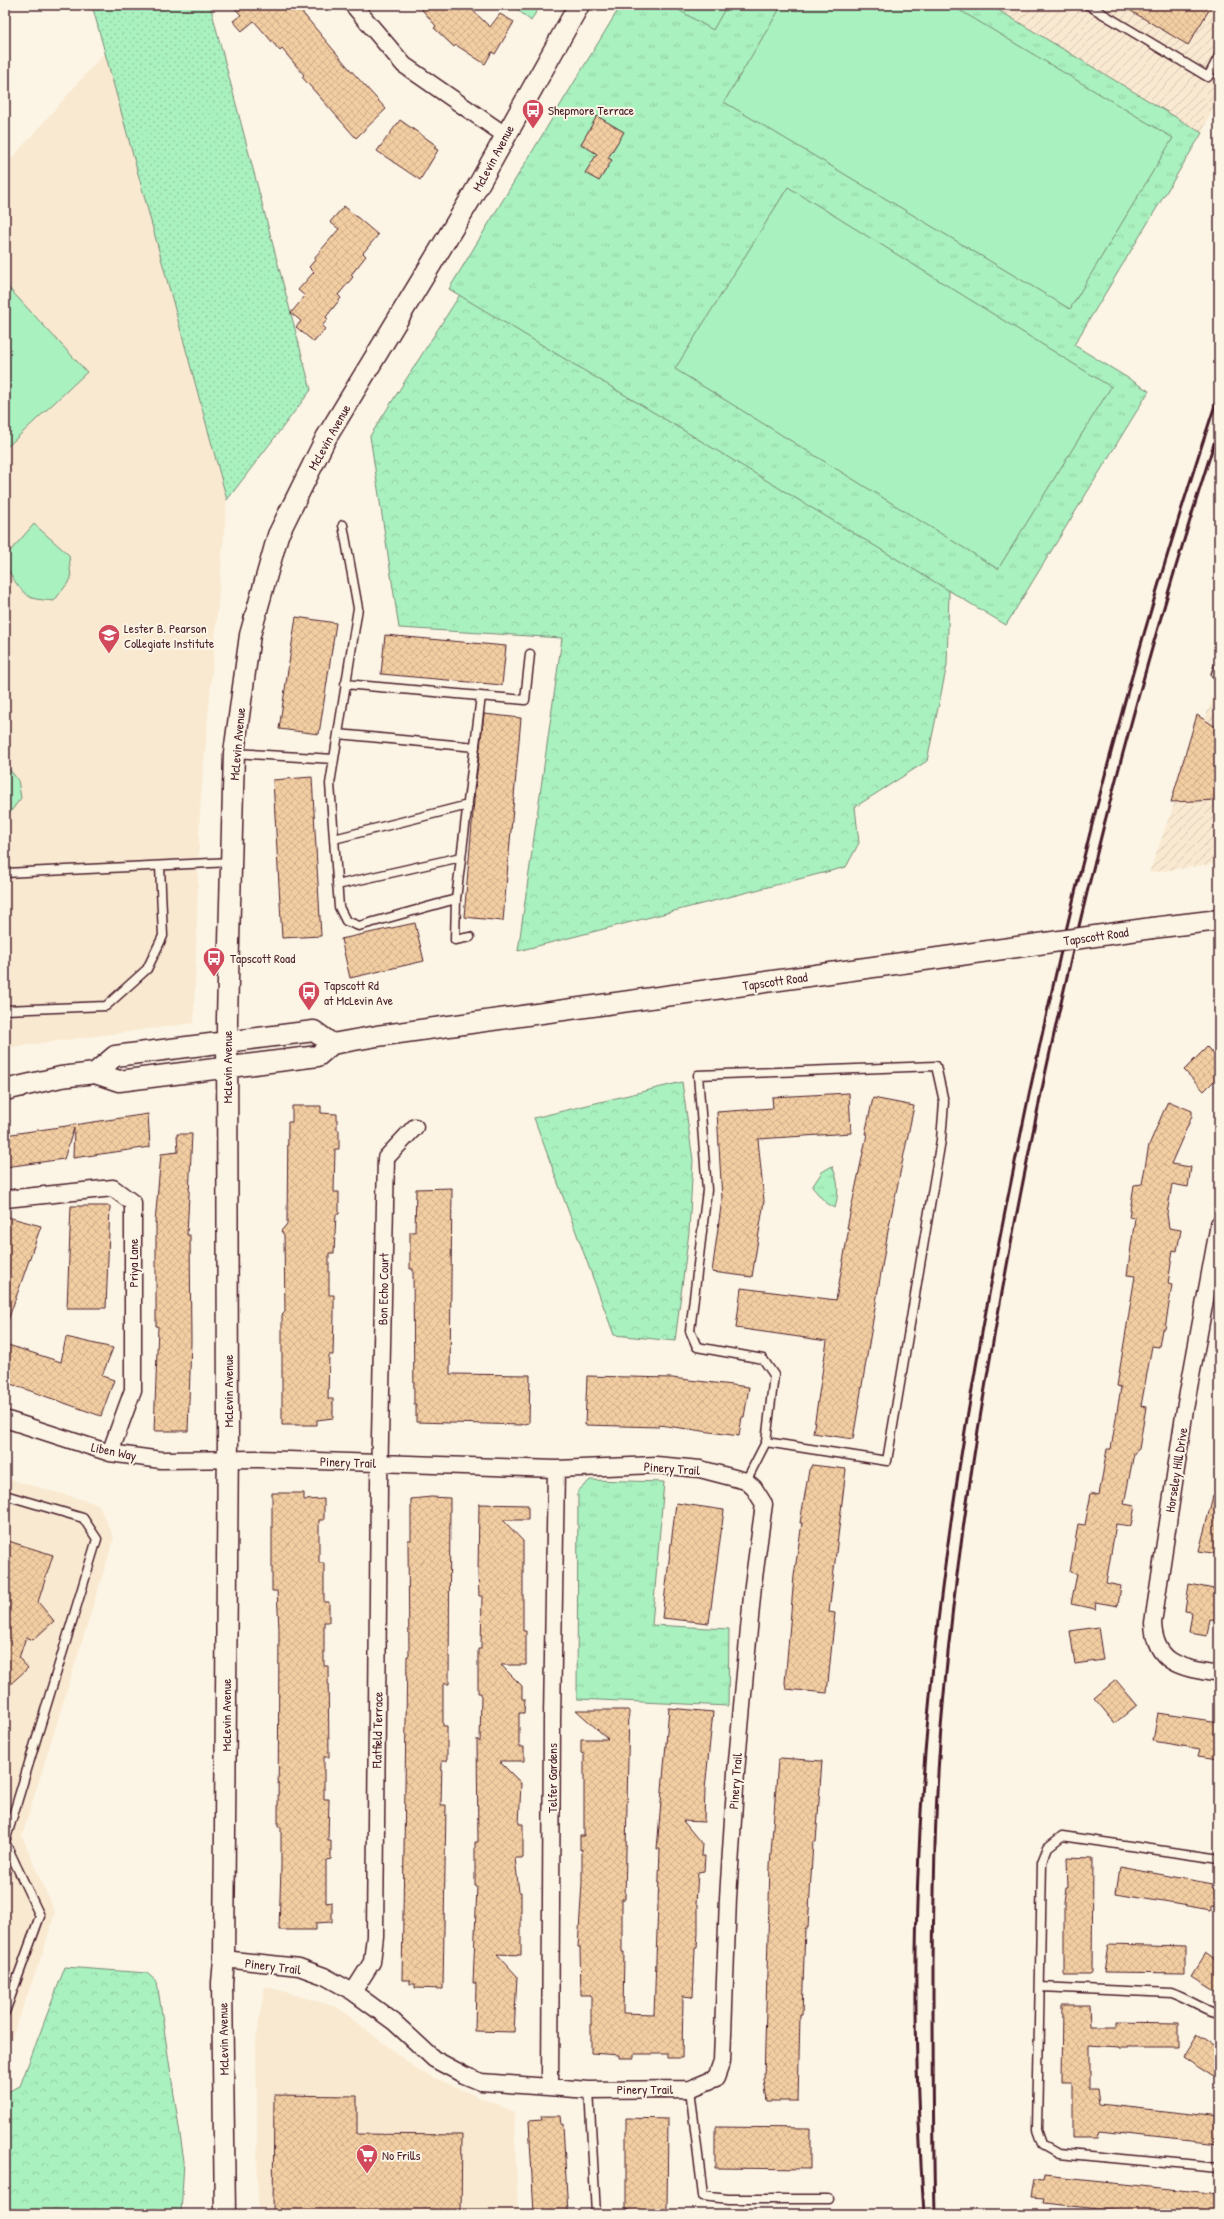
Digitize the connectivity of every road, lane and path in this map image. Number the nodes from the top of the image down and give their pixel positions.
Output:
1 (353, 5) edge
2 (579, 5) edge
3 (1088, 5) edge
4 (1219, 56) edge
5 (505, 135) junction
6 (343, 525) dead end
7 (530, 654) dead end
8 (1219, 666) edge
9 (1219, 678) edge
10 (345, 684) junction
11 (481, 696) junction
12 (338, 734) junction
13 (475, 747) junction
14 (234, 753) junction
15 (334, 759) junction
16 (468, 805) junction
17 (334, 839) junction
18 (461, 857) junction
19 (231, 862) junction
20 (160, 866) junction
21 (5, 872) edge
22 (337, 885) junction
23 (456, 899) junction
24 (1219, 920) edge
25 (470, 937) dead end
26 (5, 1010) edge
27 (227, 1044) junction
28 (332, 1044) junction
29 (227, 1068) junction
30 (95, 1073) junction
31 (5, 1090) edge
32 (415, 1127) dead end
33 (5, 1199) edge
34 (1219, 1224) edge
35 (5, 1419) edge
36 (766, 1442) junction
37 (110, 1453) junction
38 (227, 1459) junction
39 (380, 1463) junction
40 (556, 1469) junction
41 (746, 1481) junction
42 (5, 1495) edge
43 (1219, 1674) edge
44 (1219, 1860) edge
45 (224, 1959) junction
46 (1040, 1987) junction
47 (353, 1992) junction
48 (5, 2012) edge
49 (1219, 2015) edge
50 (550, 2087) junction
51 (690, 2089) junction
52 (588, 2090) junction
53 (1219, 2168) edge
54 (828, 2199) dead end
55 (225, 2214) edge
56 (596, 2214) edge

1 - 5 street
2 - 5 street, McLevin Avenue
3 - 4 lane
5 - 14 street, McLevin Avenue
6 - 10 lane
7 - 11 lane
8 - 9 lane
10 - 11 lane
10 - 12 lane
11 - 13 lane
12 - 13 lane
12 - 15 lane
13 - 16 lane
14 - 15 lane
14 - 19 street, McLevin Avenue
15 - 17 lane
16 - 17 lane
16 - 18 lane
17 - 22 lane
18 - 22 lane
18 - 23 lane
19 - 20 lane
19 - 27 street, McLevin Avenue
20 - 21 lane
20 - 26 lane
22 - 23 lane
23 - 25 lane
24 - 28 street, Tapscott Road, bridge
27 - 28 street
27 - 29 street, McLevin Avenue
27 - 30 street
28 - 29 street
29 - 30 street
29 - 38 street, McLevin Avenue
30 - 31 street
32 - 39 street, Bon Echo Court
33 - 37 street, Priya Lane
34 - 43 street, Horseley Hill Drive
35 - 37 street, Liben Way
36 - 36 lane
36 - 41 lane
37 - 38 street, Liben Way
38 - 39 street, Pinery Trail
38 - 45 street, McLevin Avenue
39 - 40 street, Pinery Trail
39 - 47 street, Flatfield Terrace
40 - 41 street, Pinery Trail
40 - 50 street, Telfer Gardens
41 - 51 street, Pinery Trail
42 - 48 lane
44 - 46 lane
45 - 47 street, Pinery Trail
45 - 55 street, McLevin Avenue
46 - 49 lane
46 - 53 lane
47 - 50 street, Pinery Trail
50 - 52 street, Pinery Trail
51 - 52 street, Pinery Trail
51 - 54 lane
52 - 56 lane

